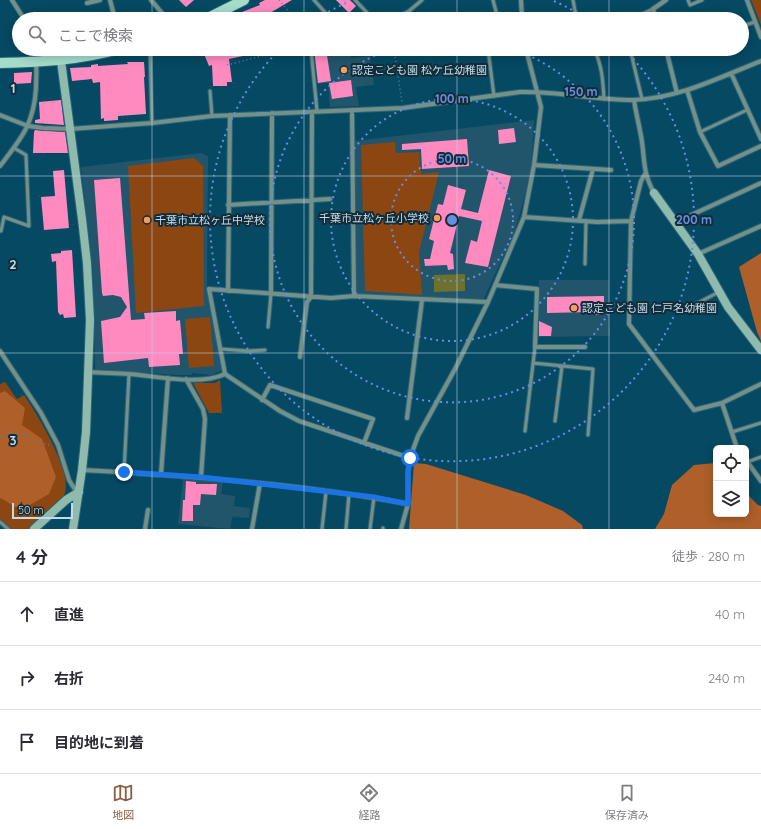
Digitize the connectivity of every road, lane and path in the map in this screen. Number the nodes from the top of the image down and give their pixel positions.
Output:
1 (12, 0) edge
2 (100, 0) edge
3 (110, 0) edge
4 (151, 0) edge
5 (244, 0) edge
6 (280, 0) edge
7 (314, 0) edge
8 (355, 0) edge
9 (422, 0) edge
10 (493, 0) edge
11 (521, 0) edge
12 (573, 0) edge
13 (666, 0) edge
14 (688, 0) edge
15 (702, 0) edge
16 (747, 0) edge
17 (87, 3) dead end
18 (653, 9) junction
19 (20, 12) edge
20 (114, 12) edge
21 (161, 12) edge
22 (220, 12) edge
23 (289, 12) edge
24 (325, 12) edge
25 (366, 12) edge
26 (407, 12) edge
27 (496, 12) edge
28 (522, 12) edge
29 (575, 12) edge
30 (646, 12) edge
31 (654, 12) edge
32 (755, 22) junction
33 (749, 24) edge
34 (761, 37) edge
35 (40, 56) edge
36 (89, 56) edge
37 (150, 56) edge
38 (261, 56) edge
39 (313, 56) edge
40 (395, 56) edge
41 (489, 56) edge
42 (528, 56) edge
43 (598, 56) edge
44 (632, 56) edge
45 (668, 56) edge
46 (61, 61) junction
47 (761, 61) edge
48 (40, 62) junction
49 (0, 63) edge
50 (226, 65) dead end
51 (731, 73) junction
52 (687, 90) junction
53 (210, 91) dead end
54 (538, 92) junction
55 (677, 94) junction
56 (494, 96) junction
57 (604, 99) junction
58 (642, 99) junction
59 (634, 100) junction
60 (402, 108) junction
61 (352, 110) junction
62 (747, 110) junction
63 (317, 111) junction
64 (312, 112) junction
65 (272, 114) junction
66 (0, 115) edge
67 (230, 115) junction
68 (212, 116) junction
69 (152, 123) junction
70 (28, 126) junction
71 (70, 129) junction
72 (700, 132) junction
73 (761, 138) edge
74 (761, 146) edge
75 (14, 148) junction
76 (534, 165) junction
77 (0, 166) edge
78 (593, 169) junction
79 (612, 170) dead end
80 (646, 174) junction
81 (761, 183) edge
82 (654, 193) joint
83 (330, 200) dead end
84 (312, 201) junction
85 (272, 203) junction
86 (228, 205) junction
87 (524, 217) junction
88 (579, 220) junction
89 (586, 221) junction
90 (631, 221) junction
91 (676, 222) junction
92 (761, 226) edge
93 (0, 231) edge
94 (698, 254) junction
95 (585, 264) dead end
96 (495, 285) junction
97 (228, 291) junction
98 (719, 292) junction
99 (271, 294) junction
100 (354, 296) junction
101 (311, 297) junction
102 (422, 300) junction
103 (488, 302) junction
104 (684, 310) dead end
105 (268, 327) dead end
106 (535, 347) junction
107 (585, 347) dead end
108 (221, 348) junction
109 (265, 350) dead end
110 (761, 350) edge
111 (0, 351) edge
112 (300, 357) dead end
113 (533, 364) junction
114 (562, 366) junction
115 (89, 372) junction
116 (129, 374) junction
117 (225, 374) junction
118 (168, 378) junction
119 (186, 379) junction
120 (761, 384) edge
121 (262, 400) junction
122 (722, 403) junction
123 (406, 418) dead end
124 (555, 421) dead end
125 (761, 423) edge
126 (525, 431) dead end
127 (732, 432) junction
128 (588, 435) dead end
129 (0, 436) edge
130 (364, 443) junction
131 (736, 445) edge
132 (58, 448) junction
133 (761, 457) edge
134 (410, 458) junction
135 (749, 460) edge
136 (749, 464) edge
137 (82, 470) junction
138 (124, 472) junction
139 (161, 474) junction
140 (201, 477) junction
141 (761, 481) edge
142 (260, 484) junction
143 (79, 492) junction
144 (326, 492) junction
145 (349, 494) junction
146 (374, 497) junction
147 (408, 504) junction
148 (148, 510) dead end
149 (0, 522) edge
150 (8, 529) edge
151 (34, 529) edge
152 (73, 529) edge
153 (145, 529) edge
154 (252, 529) edge
155 (322, 529) edge
156 (346, 529) edge
157 (370, 529) edge
158 (401, 529) edge

1 - 19 street
2 - 17 street
3 - 20 street
4 - 21 street
5 - 22 main road
6 - 23 path
7 - 24 lane
8 - 25 lane
9 - 26 lane
10 - 27 lane
11 - 28 street
12 - 29 lane
13 - 18 street
14 - 15 lane
16 - 32 street
18 - 30 lane
18 - 31 street
32 - 33 lane
32 - 34 street
35 - 48 street
36 - 46 main road
37 - 69 lane
38 - 50 path
39 - 63 lane
40 - 60 path
41 - 56 lane
42 - 54 street
43 - 57 lane
44 - 58 lane
45 - 55 street
46 - 48 main road
46 - 71 street
47 - 51 street
48 - 49 main road
48 - 70 street
51 - 52 street
51 - 62 street
52 - 55 street
52 - 72 street
53 - 68 lane
54 - 56 street
54 - 57 street
54 - 76 street
55 - 58 street
56 - 60 street
57 - 59 street
58 - 59 street
59 - 80 street
60 - 61 street
61 - 63 street
61 - 100 street
62 - 72 lane
62 - 73 street
63 - 64 street
64 - 65 street
64 - 84 street
65 - 67 street
65 - 85 street
66 - 70 street
67 - 68 street
67 - 86 street
68 - 69 street
69 - 71 street
70 - 71 street
70 - 75 street
71 - 115 street
72 - 74 street
75 - 77 street
75 - 93 lane
76 - 78 street
76 - 87 street
78 - 79 street
78 - 88 street
80 - 82 street
80 - 90 street
81 - 91 street
82 - 91 street
83 - 84 street
84 - 85 street
84 - 101 street
85 - 86 street
85 - 99 street
86 - 97 street
87 - 88 street
87 - 96 street
88 - 89 street
89 - 90 street
89 - 95 lane
90 - 122 street
91 - 94 street
92 - 94 street
94 - 98 street
96 - 103 street
96 - 106 street
97 - 99 street
97 - 108 street
98 - 104 lane
98 - 110 street
99 - 101 street
99 - 105 lane
100 - 101 street
100 - 102 street
101 - 112 street
102 - 103 street
102 - 123 street
103 - 134 street
106 - 107 street
106 - 113 lane
108 - 109 lane
108 - 117 street
111 - 132 street
113 - 114 lane
113 - 126 lane
114 - 124 lane
114 - 128 lane
115 - 116 street
115 - 137 street
116 - 118 street
116 - 138 lane
117 - 119 street
117 - 121 street
118 - 119 street
118 - 139 street
119 - 140 street
120 - 122 street
121 - 130 street
121 - 130 street
122 - 127 street
125 - 127 lane
127 - 131 street
129 - 132 path
130 - 134 street
132 - 143 street
133 - 135 lane
134 - 147 street
136 - 141 street
137 - 138 street
137 - 143 street
138 - 139 street
139 - 140 street
140 - 142 street
142 - 144 street
142 - 154 street
143 - 151 street
143 - 152 street
144 - 145 street
144 - 155 lane
145 - 146 street
145 - 156 lane
146 - 147 street
146 - 157 lane
147 - 158 street
148 - 153 street
149 - 150 lane

